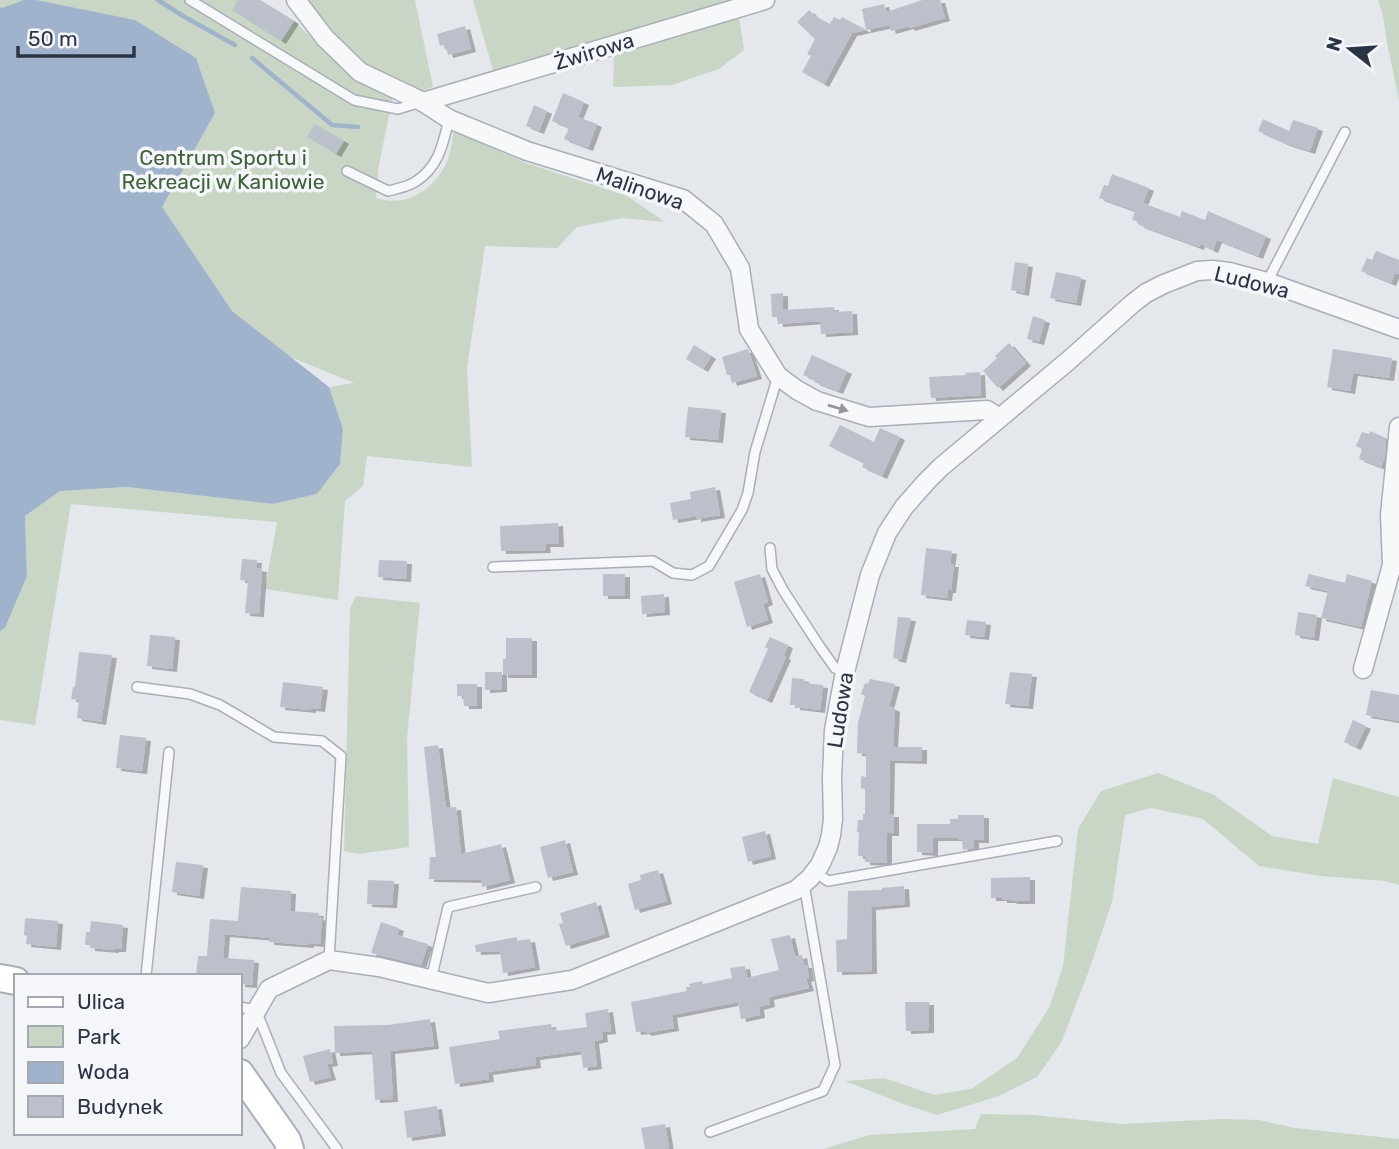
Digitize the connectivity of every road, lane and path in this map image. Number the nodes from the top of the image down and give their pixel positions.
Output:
1 (190, 0) edge
2 (296, 0) edge
3 (765, 0) edge
4 (423, 102) junction
5 (449, 119) junction
6 (1345, 132) dead end
7 (347, 171) dead end
8 (1266, 282) junction
9 (1399, 329) edge
10 (778, 376) junction
11 (999, 418) junction
12 (1399, 427) edge
13 (770, 548) dead end
14 (493, 567) dead end
15 (1363, 669) dead end
16 (845, 672) junction
17 (137, 687) dead end
18 (169, 752) dead end
19 (1057, 841) dead end
20 (809, 878) junction
21 (536, 887) dead end
22 (329, 960) junction
23 (146, 974) edge
24 (432, 980) junction
25 (248, 1009) edge
26 (242, 1032) edge
27 (242, 1076) edge
28 (710, 1132) dead end
29 (290, 1149) edge
30 (337, 1149) edge

1 - 4 lane
2 - 4 street, Malinowa
3 - 4 street, Żwirowa
4 - 5 street, Malinowa
5 - 7 lane
5 - 10 street, Malinowa
6 - 8 lane
8 - 9 street, Ludowa
8 - 11 street, Ludowa
10 -> 11 street, Malinowa
10 - 14 lane
11 - 16 street, Ludowa
12 - 15 street
13 - 16 lane
16 - 20 street, Ludowa
17 - 22 lane
18 - 23 lane
19 - 20 lane
20 - 24 street
20 - 28 lane
21 - 24 lane
22 - 24 street
22 - 25 street
25 - 26 street
25 - 30 lane
27 - 29 street

